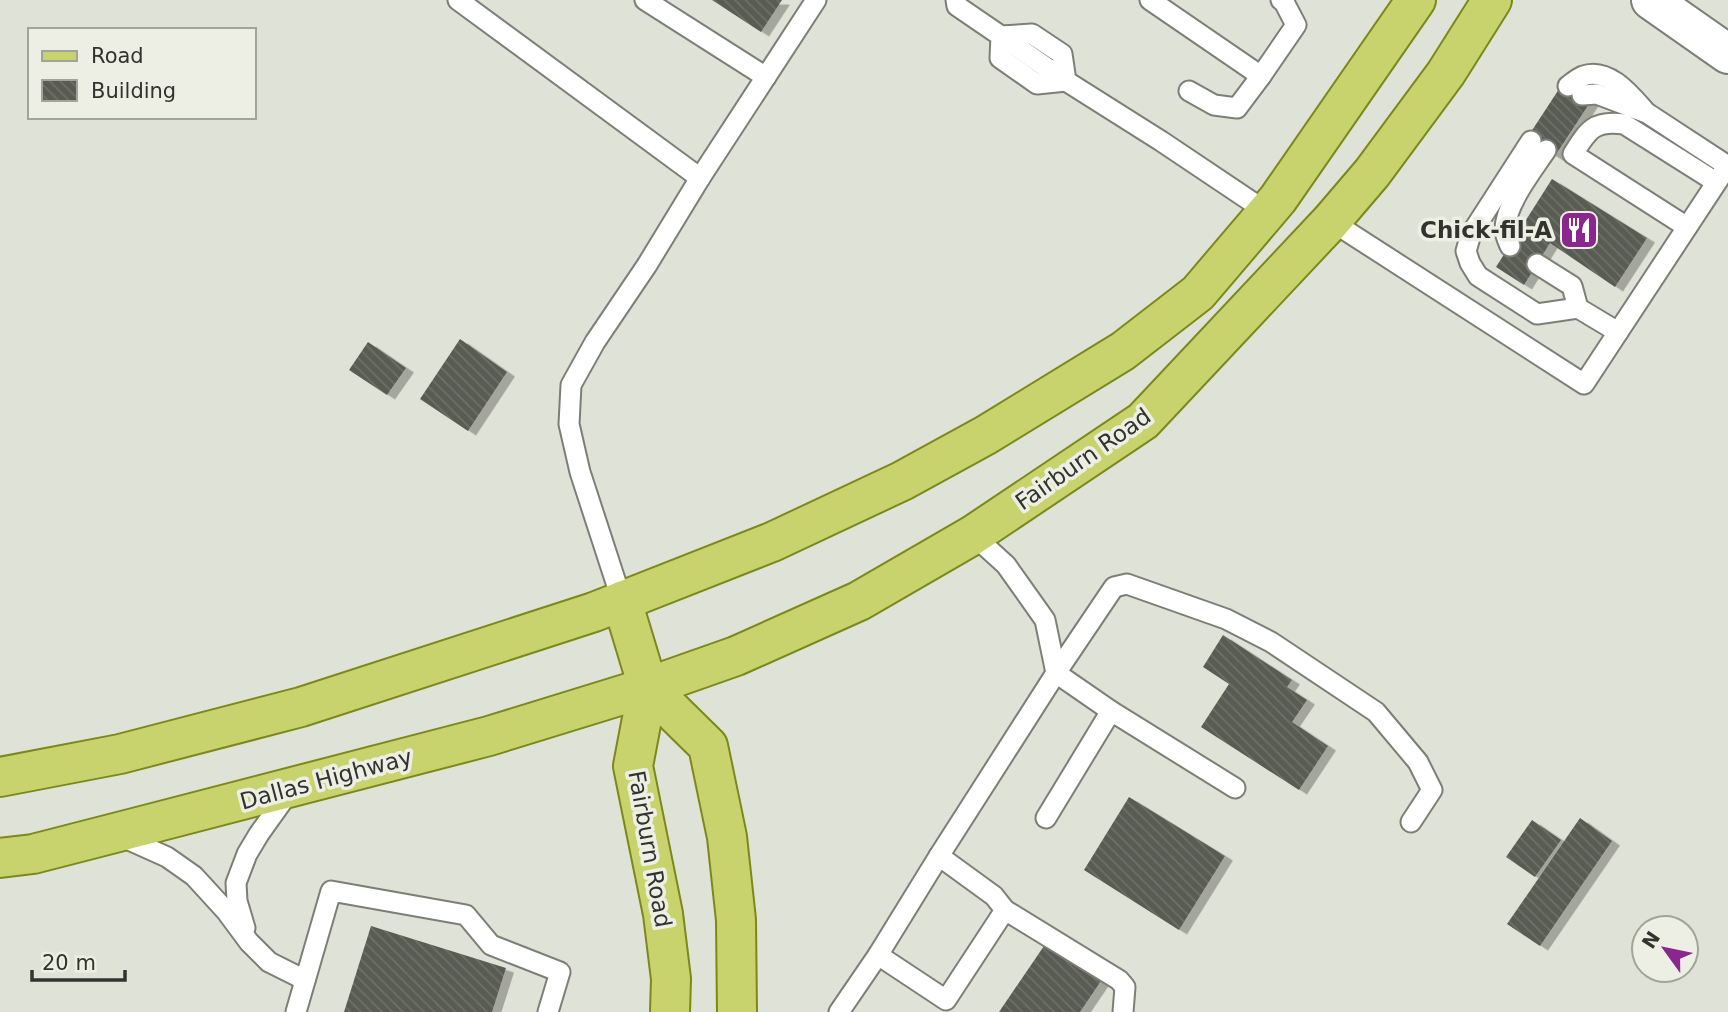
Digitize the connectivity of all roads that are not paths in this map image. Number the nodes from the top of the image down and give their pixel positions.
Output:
1 (458, 0) edge
2 (645, 0) edge
3 (816, 0) edge
4 (956, 0) edge
5 (1150, 0) edge
6 (1281, 0) edge
7 (1416, 0) edge
8 (1492, 0) edge
9 (1651, 0) edge
10 (1001, 36) junction
11 (1728, 54) edge
12 (1261, 76) junction
13 (766, 77) junction
14 (1066, 81) junction
15 (1575, 90) dead end
16 (1189, 91) dead end
17 (1724, 171) edge
18 (700, 178) junction
19 (1267, 212) junction
20 (1331, 221) junction
21 (1687, 227) junction
22 (1510, 246) dead end
23 (1537, 264) dead end
24 (1578, 308) junction
25 (1618, 332) junction
26 (973, 535) junction
27 (622, 601) junction
28 (1056, 673) junction
29 (648, 687) junction
30 (1111, 710) junction
31 (0, 777) edge
32 (292, 788) junction
33 (1235, 788) dead end
34 (1046, 818) dead end
35 (1411, 822) dead end
36 (114, 833) junction
37 (16, 856) edge
38 (939, 856) junction
39 (0, 872) edge
40 (1005, 910) junction
41 (249, 942) junction
42 (878, 955) junction
43 (305, 980) junction
44 (952, 1006) edge
45 (842, 1007) edge
46 (296, 1012) edge
47 (548, 1012) edge
48 (670, 1012) edge
49 (737, 1012) edge
50 (863, 1012) edge
51 (1124, 1012) edge

1 - 18 lane
2 - 13 lane
3 - 13 lane
4 - 10 lane
5 - 12 lane
6 - 12 lane
7 - 19 main road
8 - 20 main road, Fairburn Road
9 - 11 street
10 - 14 lane
10 - 14 lane
12 - 16 lane
13 - 18 lane
14 - 19 lane
15 - 17 lane
17 - 21 lane
17 - 21 lane
18 - 27 lane
19 - 27 main road
20 - 25 lane
20 - 26 main road, Fairburn Road
21 - 25 lane
22 - 24 lane
23 - 24 lane
24 - 25 lane
26 - 28 lane
26 - 29 main road, Fairburn Road
27 - 29 main road, Fairburn Road
27 - 31 main road
28 - 30 lane
28 - 35 lane
28 - 38 lane
29 - 32 main road, Dallas Highway
29 - 48 main road, Fairburn Road
29 - 49 main road, Fairburn Road
30 - 33 lane
30 - 34 lane
32 - 36 main road, Dallas Highway
32 - 41 lane
36 - 37 main road, Dallas Highway
36 - 41 lane
37 - 39 main road, Dallas Highway
38 - 40 lane
38 - 42 lane
40 - 44 lane
40 - 51 lane
41 - 43 lane
42 - 44 lane
42 - 45 lane
43 - 46 lane
43 - 47 lane
45 - 50 lane

